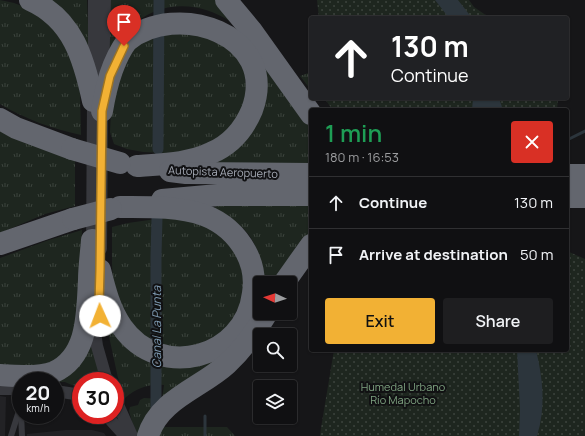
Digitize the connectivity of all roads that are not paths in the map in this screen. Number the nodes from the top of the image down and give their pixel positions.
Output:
1 (30, 0) edge
2 (94, 0) edge
3 (105, 0) edge
4 (226, 0) edge
5 (98, 106) junction
6 (309, 111) edge
7 (5, 121) edge
8 (128, 164) junction
9 (309, 174) edge
10 (569, 175) edge
11 (585, 175) edge
12 (309, 195) edge
13 (116, 208) junction
14 (92, 240) junction
15 (2, 244) edge
16 (309, 248) edge
17 (100, 270) junction
18 (289, 276) edge
19 (262, 320) edge
20 (104, 372) edge
21 (110, 372) edge
22 (0, 376) edge
23 (0, 389) edge
24 (12, 389) edge
25 (124, 418) edge
26 (15, 424) edge
27 (21, 424) edge
28 (114, 424) edge
29 (11, 436) edge
30 (22, 436) edge
31 (124, 436) edge
32 (132, 436) edge
33 (148, 436) edge

1 - 5 highway
2 - 5 street
3 - 5 street
4 - 6 highway
5 - 8 highway
5 - 14 street
5 - 17 street
7 - 8 highway, Autopista Aeropuerto, bridge
8 - 9 highway, Autopista Aeropuerto
10 - 11 highway
12 - 13 highway, Autopista Aeropuerto
13 - 15 highway, Autopista Aeropuerto, bridge
13 - 17 highway
14 - 20 street
14 - 22 highway
16 - 18 highway
17 - 21 street
19 - 33 highway
23 - 24 street
25 - 32 street
26 - 29 lane
27 - 30 lane
28 - 31 street

